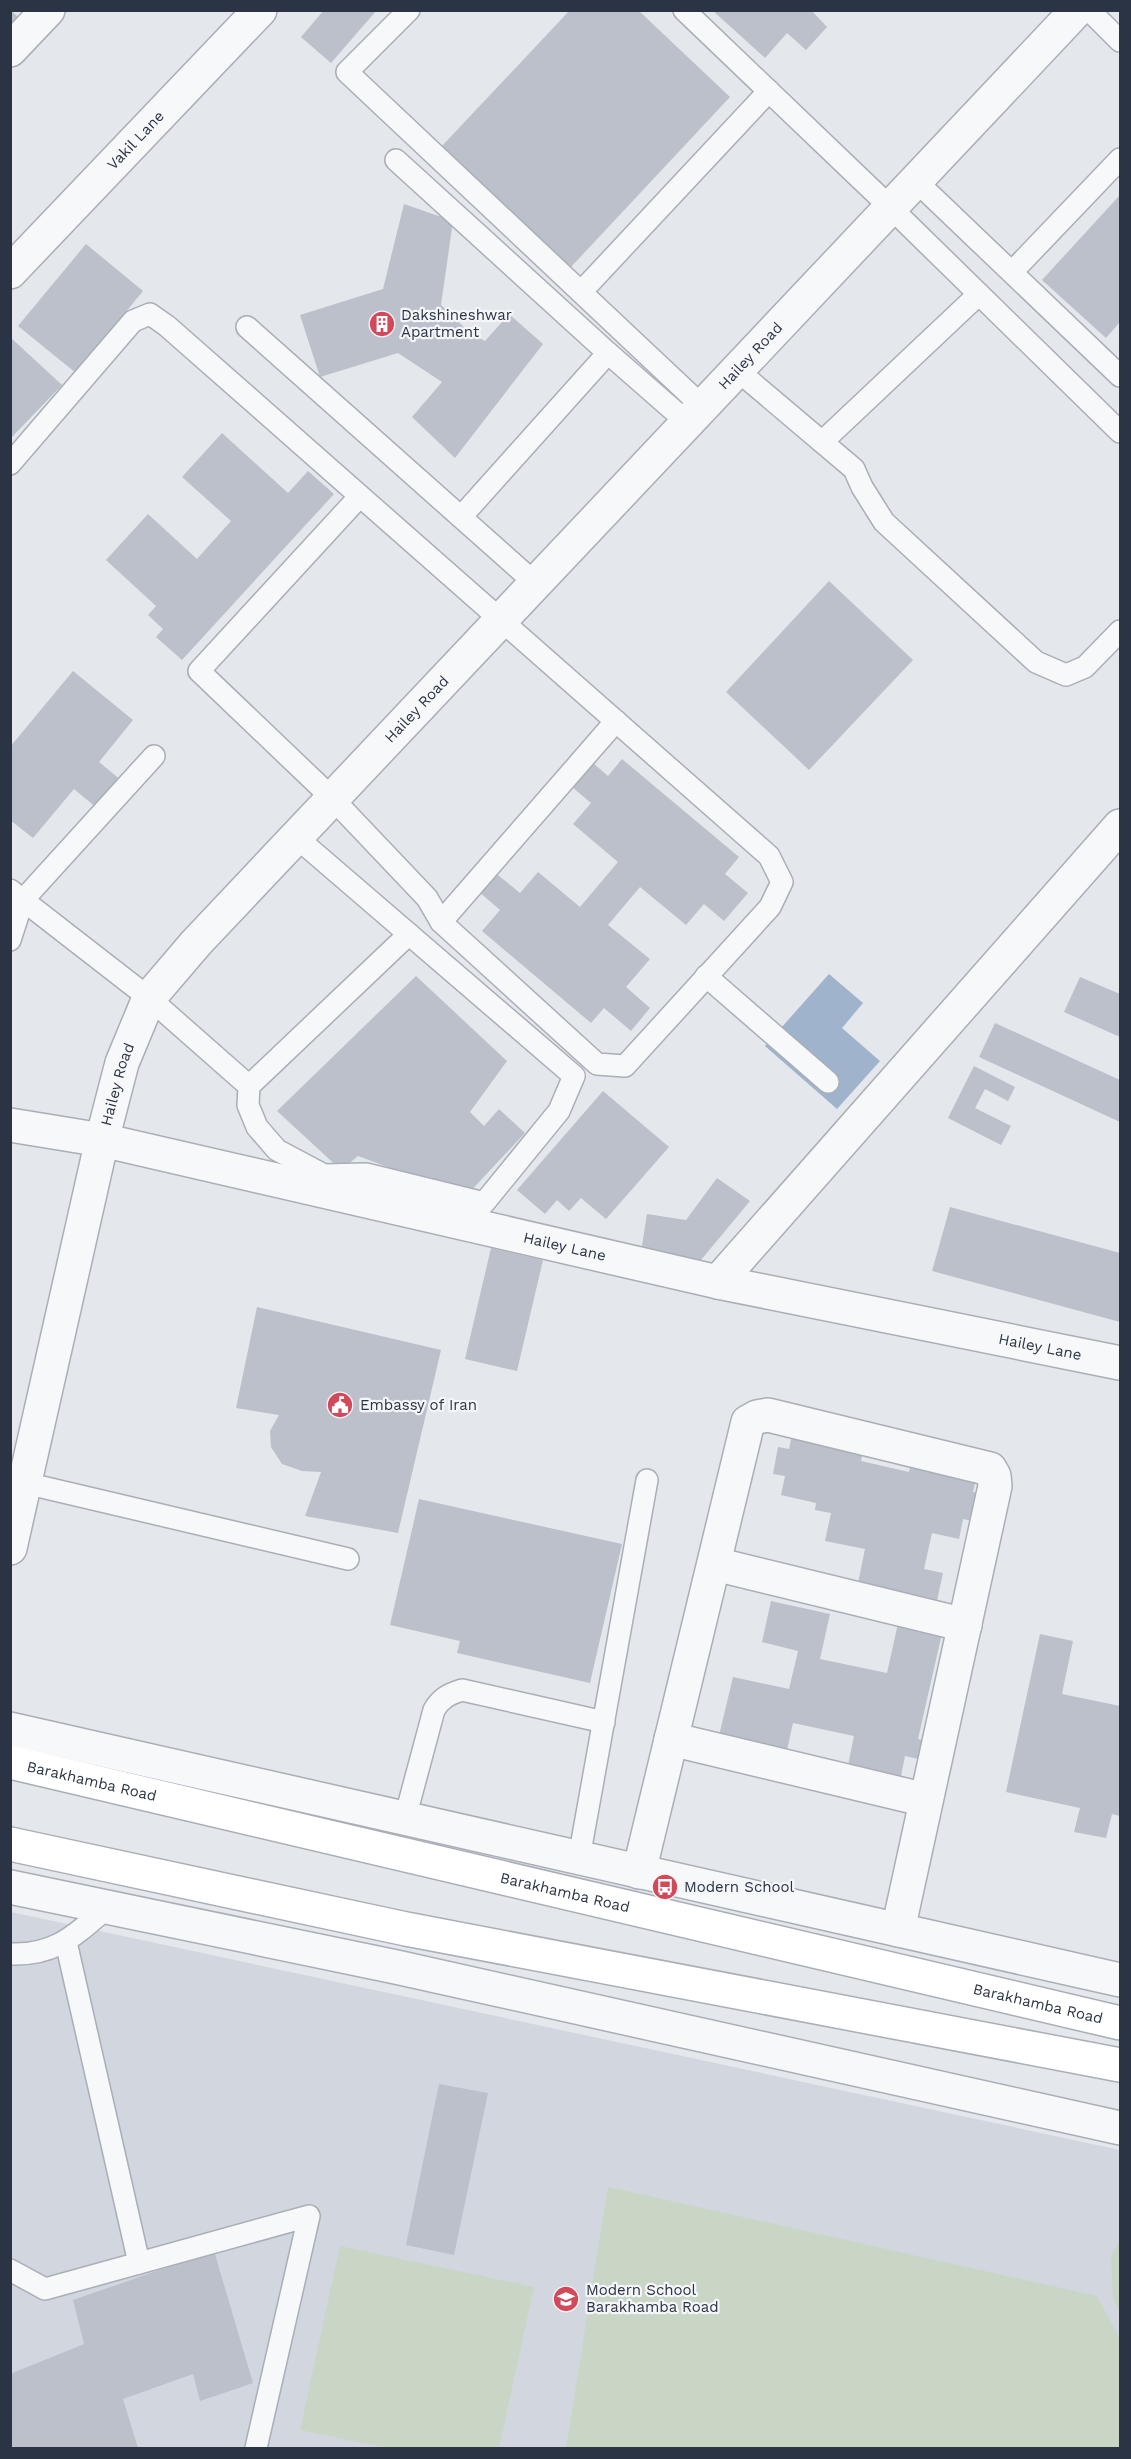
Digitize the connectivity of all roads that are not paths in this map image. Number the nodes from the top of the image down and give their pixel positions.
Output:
1 (48, 10) edge
2 (260, 10) edge
3 (409, 10) edge
4 (684, 10) edge
5 (1077, 10) edge
6 (1089, 10) edge
7 (1120, 40) edge
8 (10, 50) edge
9 (769, 91) junction
10 (1120, 159) edge
11 (396, 160) dead end
12 (916, 181) junction
13 (891, 207) junction
14 (10, 272) edge
15 (1012, 272) junction
16 (581, 292) junction
17 (979, 294) junction
18 (247, 327) dead end
19 (608, 353) junction
20 (737, 370) junction
21 (1120, 376) edge
22 (695, 415) junction
23 (1120, 432) edge
24 (822, 442) junction
25 (10, 465) edge
26 (360, 496) junction
27 (461, 517) junction
28 (535, 583) junction
29 (501, 620) junction
30 (1120, 631) edge
31 (616, 722) junction
32 (154, 756) dead end
33 (332, 798) junction
34 (1120, 826) edge
35 (296, 837) junction
36 (17, 895) edge
37 (441, 922) junction
38 (409, 934) junction
39 (10, 940) edge
40 (706, 976) junction
41 (149, 998) junction
42 (828, 1082) dead end
43 (249, 1086) junction
44 (10, 1125) edge
45 (102, 1140) junction
46 (718, 1282) junction
47 (1120, 1363) edge
48 (648, 1480) dead end
49 (25, 1483) junction
50 (10, 1548) edge
51 (348, 1558) dead end
52 (714, 1564) junction
53 (964, 1625) junction
54 (604, 1722) junction
55 (10, 1729) edge
56 (671, 1739) junction
57 (10, 1762) edge
58 (926, 1800) junction
59 (405, 1818) junction
60 (10, 1844) edge
61 (579, 1858) junction
62 (639, 1872) junction
63 (10, 1887) edge
64 (108, 1907) junction
65 (898, 1930) junction
66 (66, 1942) junction
67 (10, 1954) edge
68 (1120, 1980) edge
69 (1120, 2024) edge
70 (1120, 2065) edge
71 (1120, 2127) edge
72 (139, 2263) junction
73 (10, 2271) edge
74 (256, 2448) edge

1 - 8 street
2 - 14 street, Vakil Lane
3 - 16 lane
4 - 9 lane
5 - 12 street, Hailey Road
6 - 7 lane
9 - 13 lane
9 - 16 lane
10 - 15 lane
11 - 19 lane
12 - 13 street, Hailey Road
12 - 15 lane
13 - 17 lane
13 - 20 street, Hailey Road
15 - 21 lane
16 - 22 lane
17 - 23 lane
17 - 24 lane
18 - 27 lane
19 - 22 lane
19 - 27 lane
20 - 22 street, Hailey Road
20 - 24 lane
22 - 28 street, Hailey Road
24 - 30 lane
25 - 26 lane
26 - 29 lane
26 - 33 lane
27 - 28 lane
28 - 29 street, Hailey Road
29 - 31 lane
29 - 33 street, Hailey Road
31 - 37 lane
31 - 40 lane
32 - 36 lane
33 - 35 street, Hailey Road
33 - 37 lane
34 - 46 street
35 - 38 lane
35 - 41 street, Hailey Road
36 - 39 lane
36 - 41 lane
37 - 40 lane
38 - 43 lane
38 - 43 lane
40 - 42 lane
41 - 43 lane
41 - 45 street, Hailey Road
44 - 45 street, Hailey Lane
45 - 46 street, Hailey Lane
45 - 49 street, Hailey Road
46 - 47 street, Hailey Lane
48 - 54 lane
49 - 50 street, Hailey Road
49 - 51 lane
52 - 53 street
52 - 53 street
52 - 56 street
53 - 58 street
54 - 59 lane
54 - 61 lane
55 - 59 street
56 - 58 street
56 - 62 street
57 - 69 main road, Barakhamba Road
58 - 65 street
59 - 61 street
60 - 70 main road
61 - 62 street
62 - 65 street
63 - 64 street
64 - 66 lane
64 - 71 street
65 - 68 street
66 - 67 lane
66 - 72 lane
72 - 73 lane
72 - 74 lane

